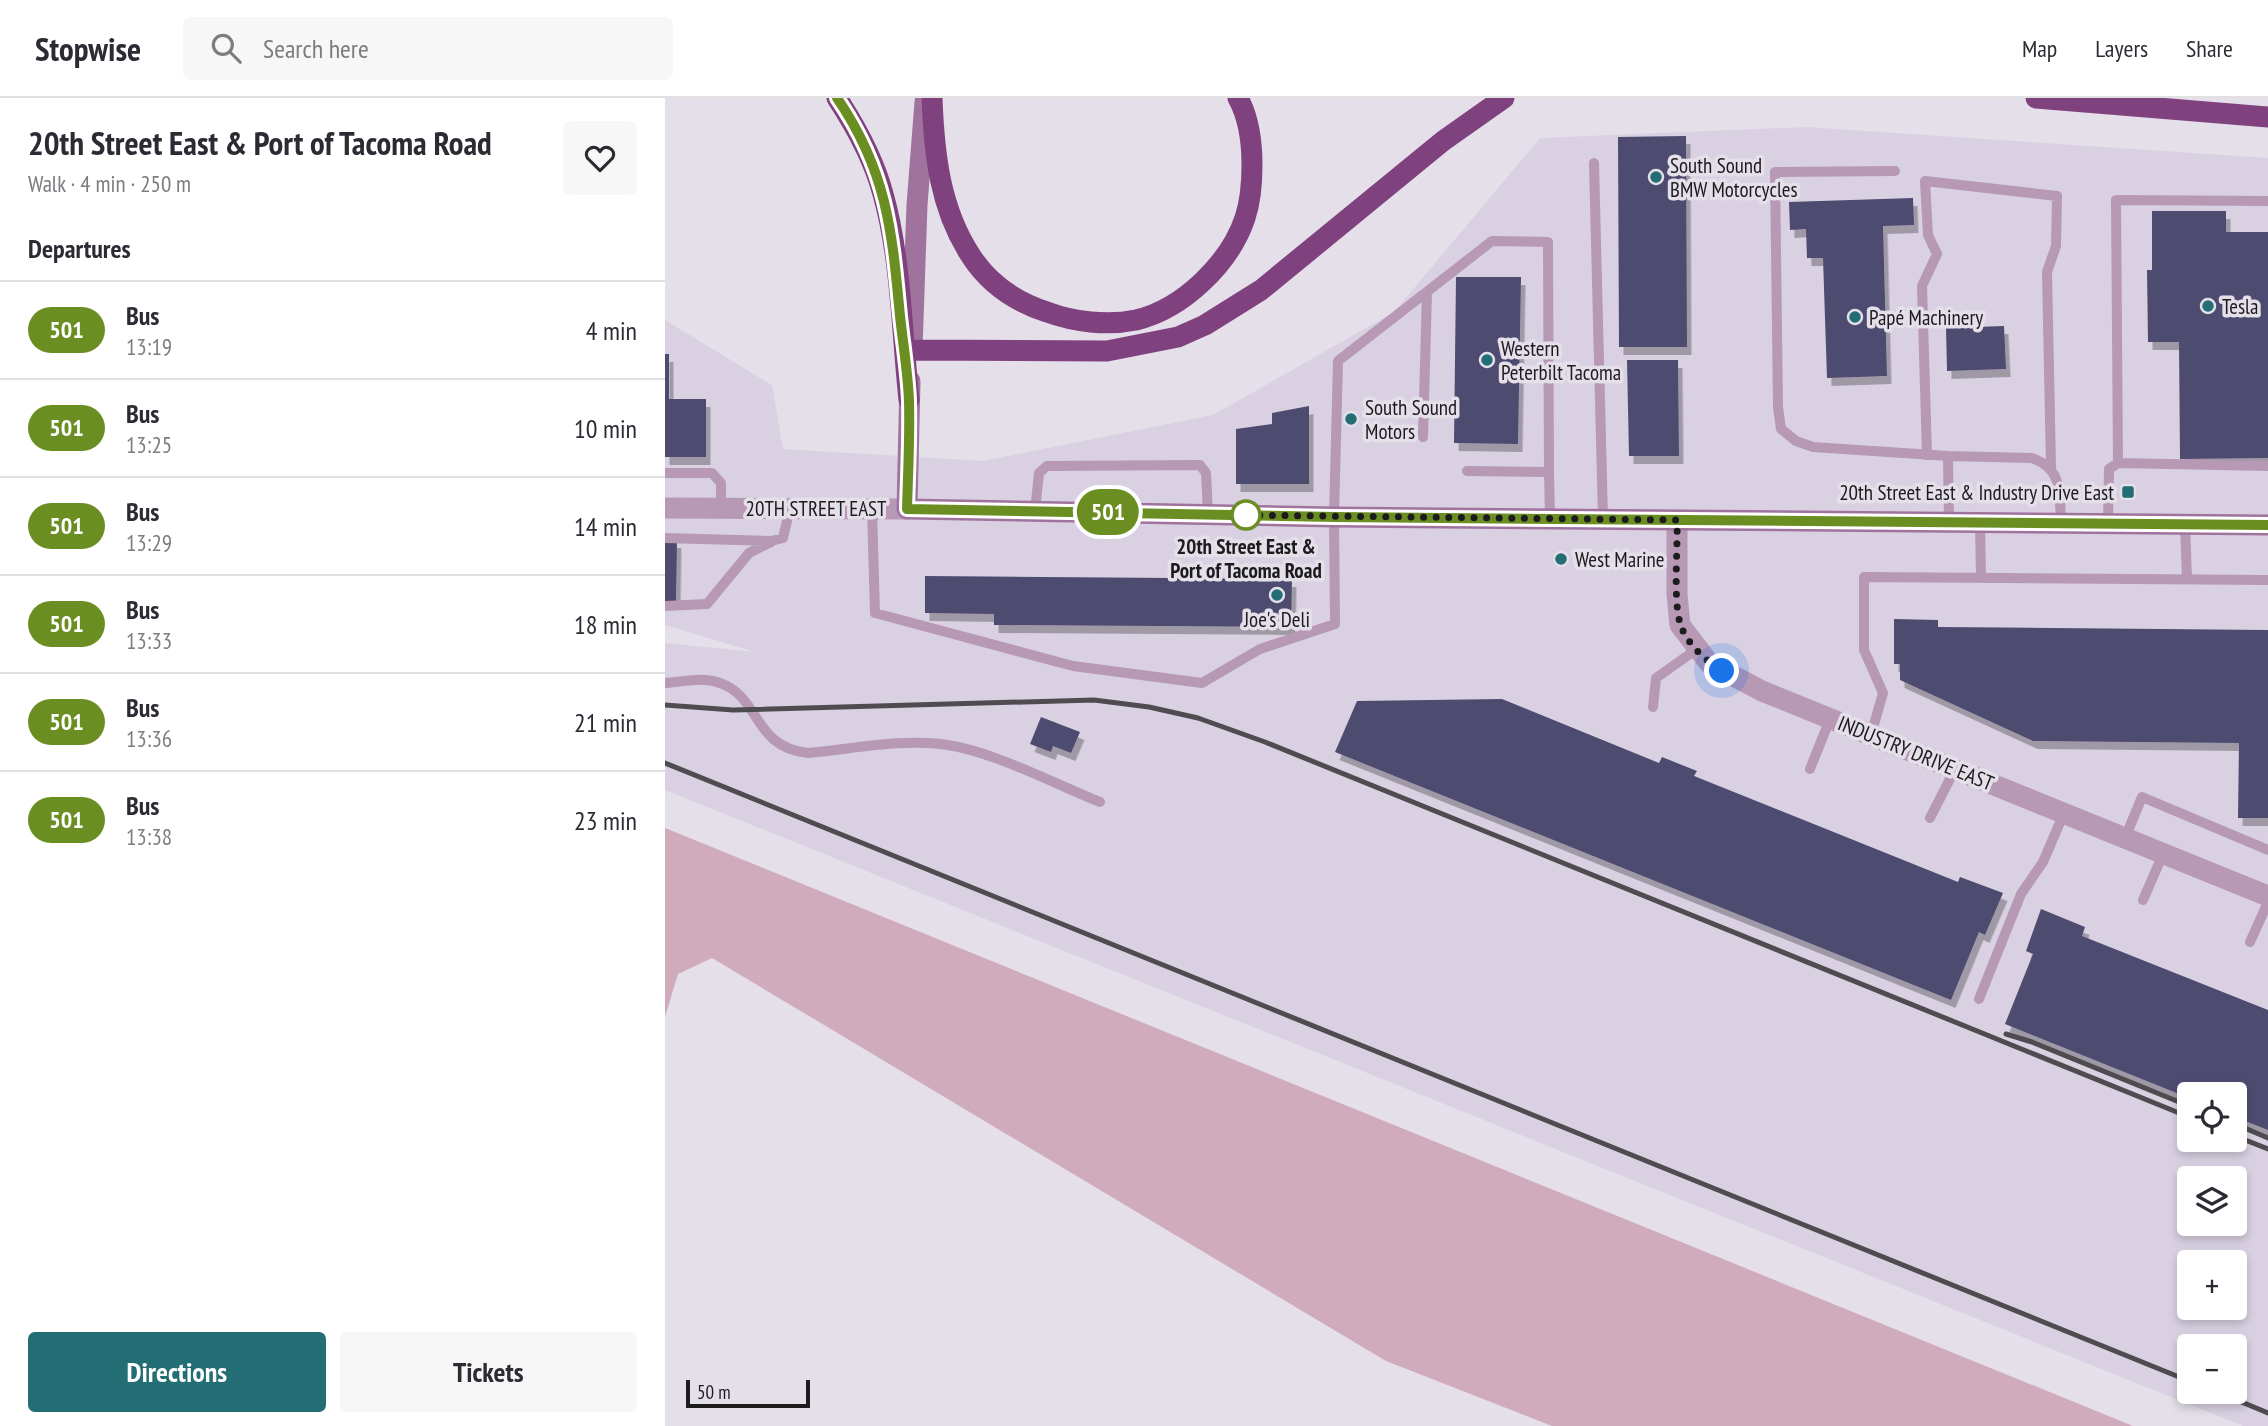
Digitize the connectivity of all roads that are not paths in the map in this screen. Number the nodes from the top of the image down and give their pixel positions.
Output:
1 (837, 98) edge
2 (926, 98) edge
3 (932, 98) edge
4 (1238, 98) edge
5 (1504, 98) edge
6 (2036, 98) edge
7 (2268, 117) edge
8 (1594, 163) dead end
9 (1895, 171) dead end
10 (2268, 201) edge
11 (1427, 292) junction
12 (912, 350) junction
13 (909, 400) junction
14 (1423, 437) dead end
15 (1927, 455) junction
16 (1948, 456) junction
17 (2118, 463) junction
18 (2268, 466) edge
19 (2050, 468) junction
20 (1467, 471) dead end
21 (1549, 471) junction
22 (665, 473) edge
23 (665, 508) edge
24 (722, 508) junction
25 (790, 508) junction
26 (872, 509) junction
27 (907, 509) junction
28 (1035, 511) junction
29 (1208, 514) junction
30 (1334, 517) junction
31 (1550, 519) junction
32 (1603, 519) junction
33 (1677, 520) junction
34 (1949, 522) junction
35 (1980, 522) junction
36 (2061, 523) junction
37 (2108, 523) junction
38 (2185, 524) junction
39 (2268, 524) edge
40 (665, 538) edge
41 (771, 541) junction
42 (1981, 576) junction
43 (2187, 579) junction
44 (2268, 580) edge
45 (665, 606) edge
46 (1697, 649) junction
47 (665, 683) edge
48 (1654, 707) dead end
49 (1830, 719) junction
50 (1871, 735) junction
51 (1810, 769) dead end
52 (1955, 769) junction
53 (1100, 802) dead end
54 (2064, 813) junction
55 (1930, 818) dead end
56 (2125, 838) junction
57 (2268, 850) edge
58 (2163, 853) junction
59 (2268, 896) edge
60 (2143, 900) dead end
61 (2268, 902) edge
62 (2250, 942) dead end
63 (1979, 999) dead end

1 - 13 highway
2 - 12 main road
3 - 4 highway
5 - 12 highway
6 - 7 highway
8 - 32 lane
9 - 15 lane
10 - 17 lane
11 - 14 lane
11 - 21 lane
11 - 30 lane
12 - 13 main road
13 - 27 main road
15 - 16 lane
15 - 19 lane
16 - 19 lane
16 - 34 lane
17 - 18 lane
17 - 37 lane
19 - 36 lane
20 - 21 lane
21 - 31 lane
22 - 24 lane
23 - 24 street, 20TH STREET EAST
24 - 25 street, 20TH STREET EAST
25 - 26 street, 20TH STREET EAST
25 - 41 lane
26 - 27 street, 20TH STREET EAST
26 - 30 lane
27 - 28 main road, 20TH STREET EAST
28 - 29 main road, 20TH STREET EAST
28 - 29 lane
29 - 30 main road, 20TH STREET EAST
30 - 31 main road, 20TH STREET EAST
31 - 32 main road, 20TH STREET EAST
32 - 33 main road, 20TH STREET EAST
33 - 34 main road, 20TH STREET EAST
33 - 46 street, INDUSTRY DRIVE EAST
34 - 35 main road, 20TH STREET EAST
35 - 36 main road, 20TH STREET EAST
35 - 42 lane
36 - 37 main road, 20TH STREET EAST
37 - 38 main road, 20TH STREET EAST
38 - 39 main road, 20TH STREET EAST
38 - 43 lane
40 - 41 lane
41 - 45 lane
42 - 43 lane
42 - 50 lane
43 - 44 lane
46 - 48 lane
46 - 49 street, INDUSTRY DRIVE EAST
47 - 53 lane
49 - 50 street, INDUSTRY DRIVE EAST
49 - 51 lane
50 - 52 street, INDUSTRY DRIVE EAST
52 - 54 street, INDUSTRY DRIVE EAST
52 - 55 lane
54 - 56 street, INDUSTRY DRIVE EAST
54 - 63 lane
56 - 57 lane
56 - 58 street, INDUSTRY DRIVE EAST
58 - 59 street, INDUSTRY DRIVE EAST
58 - 60 lane
61 - 62 lane

